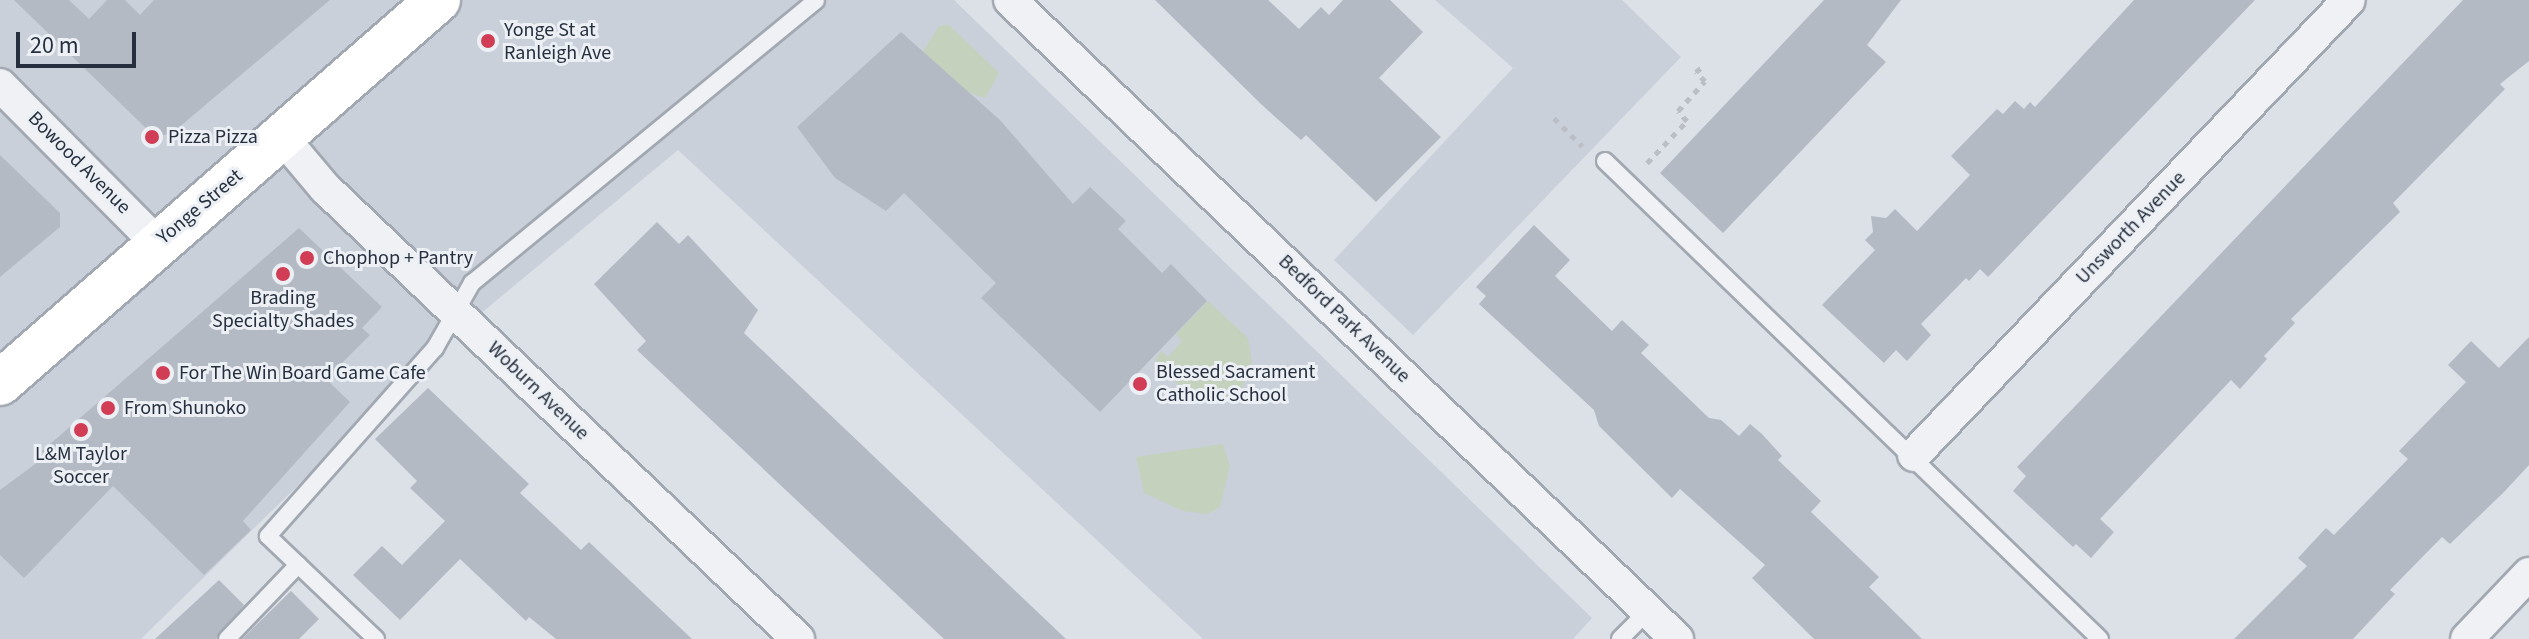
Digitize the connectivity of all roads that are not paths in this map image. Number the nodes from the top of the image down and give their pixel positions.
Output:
1 (438, 0) edge
2 (816, 0) edge
3 (1010, 0) edge
4 (2349, 0) edge
5 (0, 85) edge
6 (282, 137) junction
7 (1605, 161) road end
8 (157, 243) junction
9 (455, 312) junction
10 (0, 383) edge
11 (1914, 455) junction
12 (298, 565) junction
13 (2529, 574) edge
14 (1648, 611) junction
15 (2482, 634) edge
16 (227, 639) edge
17 (376, 639) edge
18 (798, 639) edge
19 (1620, 639) edge
20 (1677, 639) edge
21 (2100, 639) edge

1 - 6 main road, Yonge Street
2 - 9 lane
3 - 14 street, Bedford Park Avenue
4 - 11 street, Unsworth Avenue
5 - 8 street, Bowood Avenue
6 - 8 main road, Yonge Street
6 - 9 street, Woburn Avenue
7 - 11 lane
8 - 10 main road, Yonge Street
9 - 12 lane
9 - 18 street, Woburn Avenue
11 - 21 lane
12 - 16 lane
12 - 17 lane
13 - 15 street
14 - 19 lane
14 - 20 street, Bedford Park Avenue

